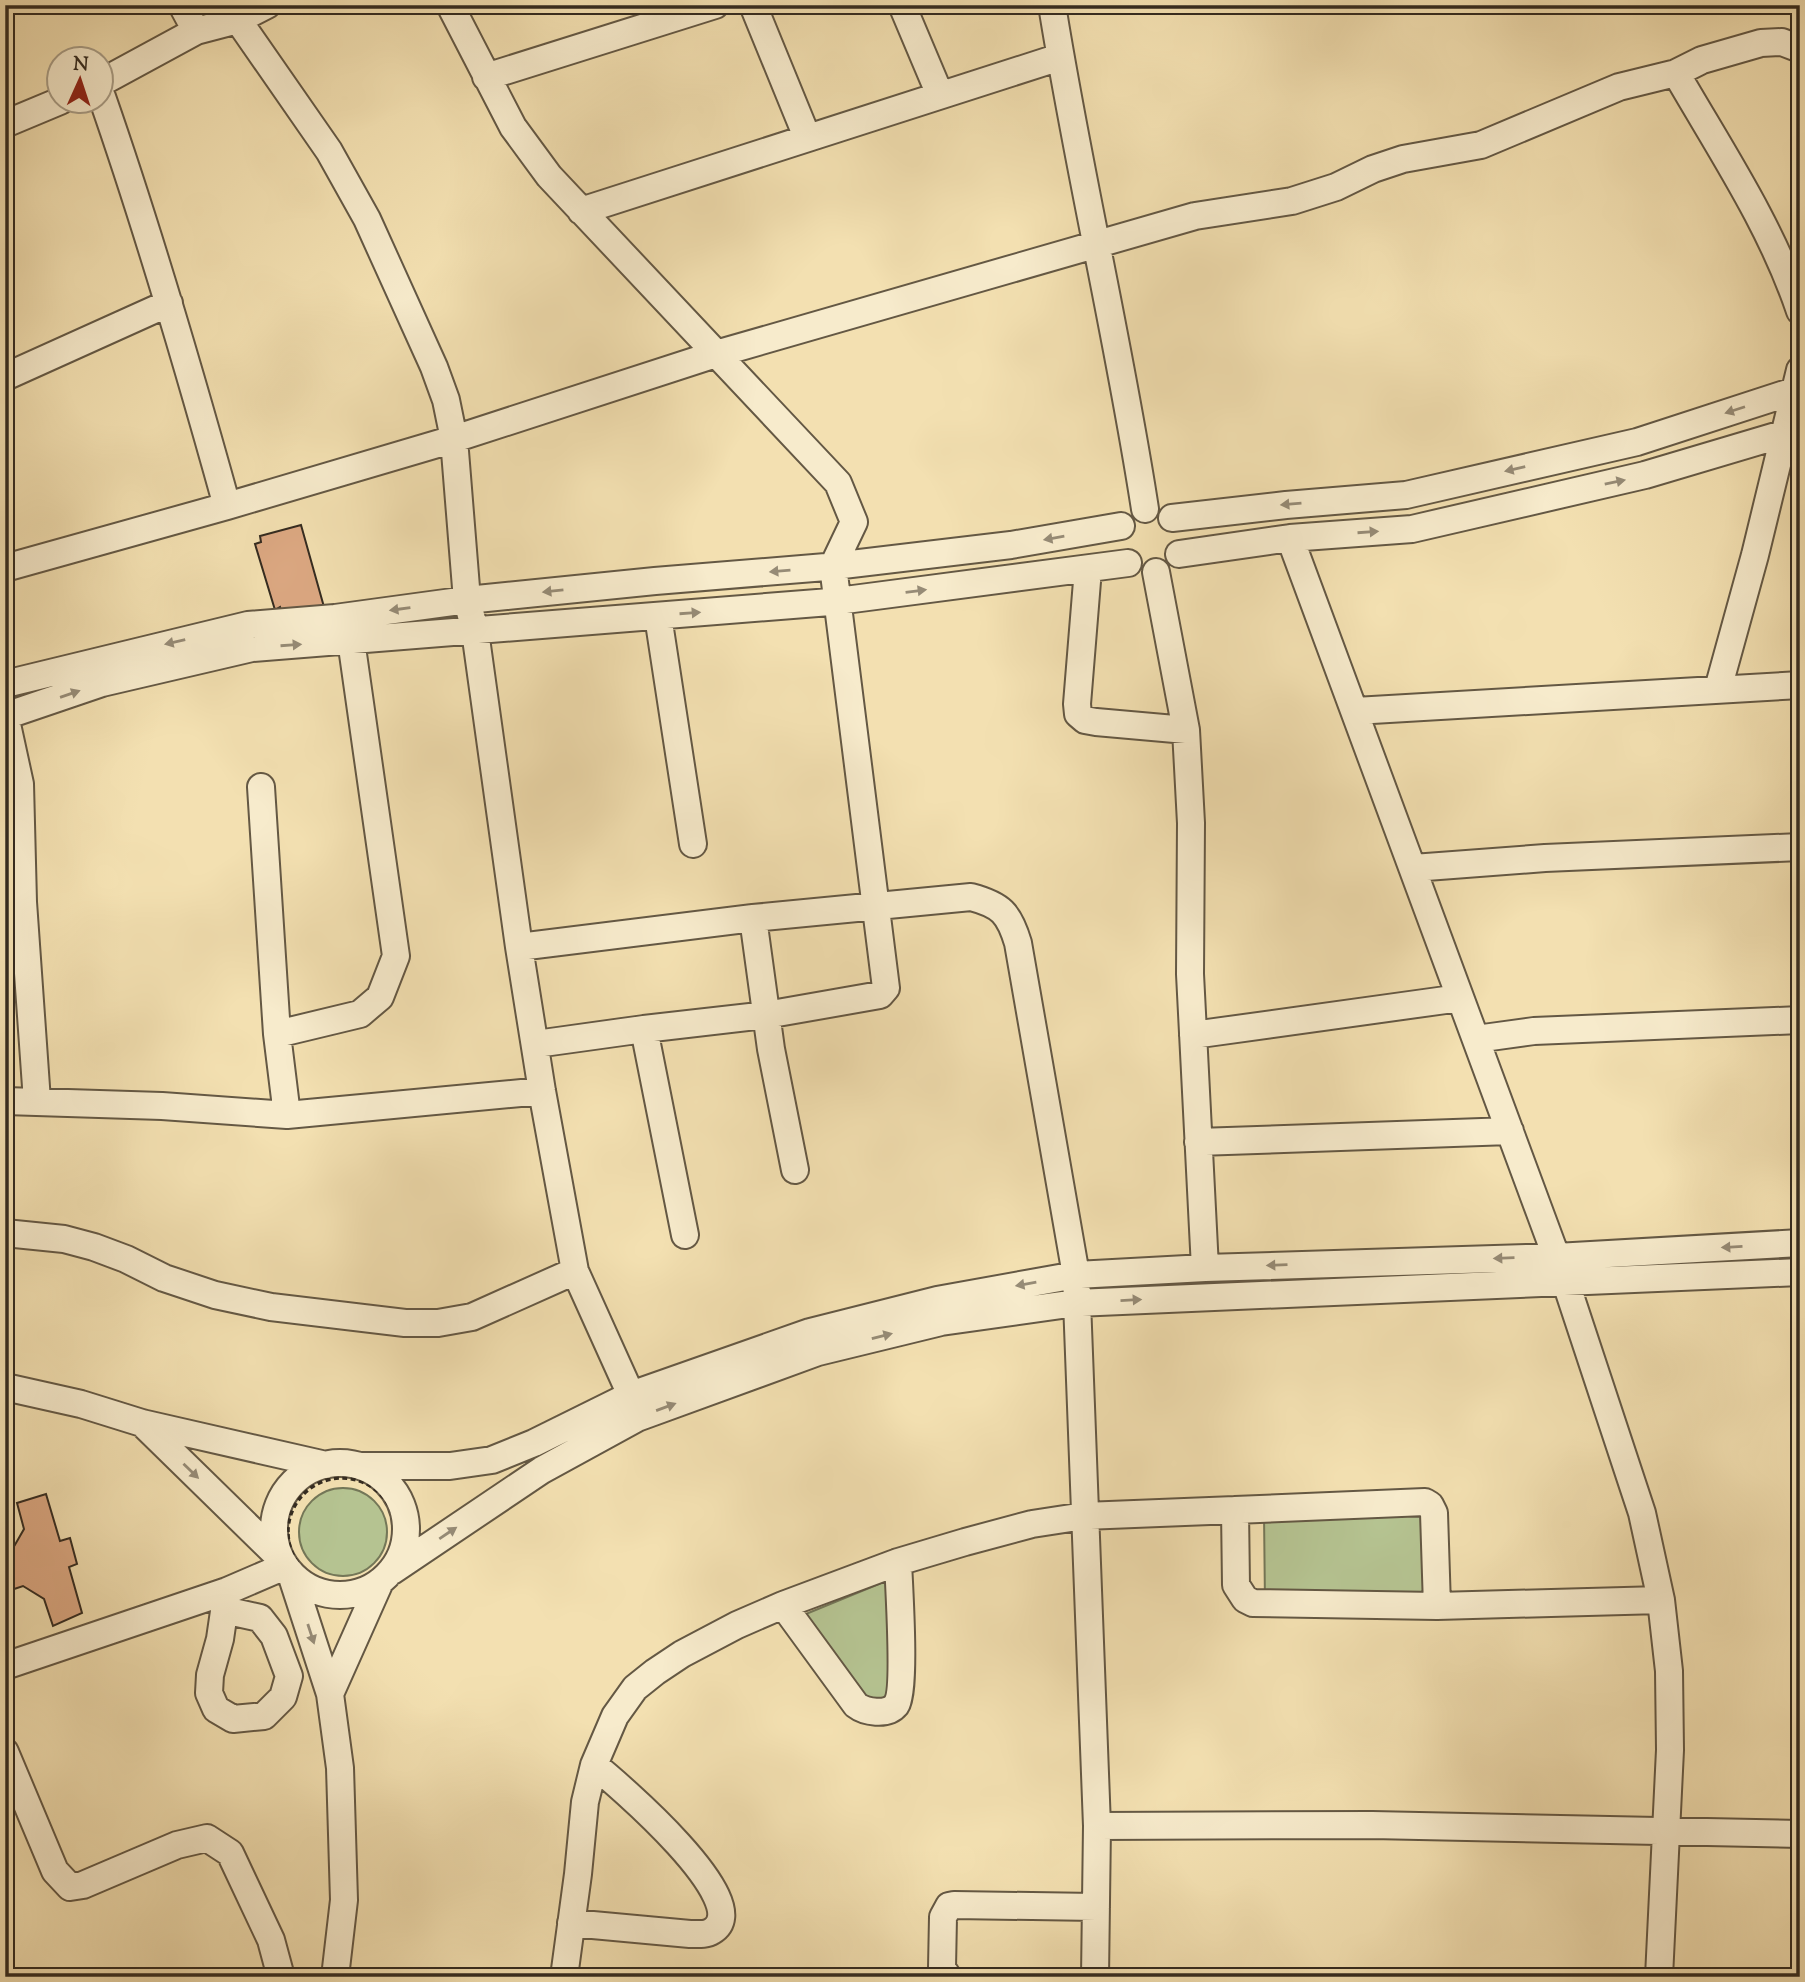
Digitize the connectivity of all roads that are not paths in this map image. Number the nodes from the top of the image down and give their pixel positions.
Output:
1 (182, 5) edge
2 (267, 5) edge
3 (450, 5) edge
4 (715, 5) edge
5 (753, 5) edge
6 (902, 5) edge
7 (1052, 5) edge
8 (238, 20) junction
9 (196, 31) junction
10 (1800, 49) edge
11 (1060, 57) junction
12 (1676, 73) junction
13 (116, 74) edge
14 (486, 77) junction
15 (940, 95) junction
16 (46, 107) edge
17 (109, 116) edge
18 (5, 124) edge
19 (807, 137) junction
20 (581, 211) junction
21 (1096, 244) junction
22 (169, 303) junction
23 (1800, 311) edge
24 (716, 355) junction
25 (5, 376) edge
26 (1798, 383) edge
27 (1792, 430) edge
28 (454, 439) junction
29 (227, 506) junction
30 (1144, 509) junction
31 (1172, 518) junction
32 (1121, 526) junction
33 (1290, 538) junction
34 (1179, 554) junction
35 (1128, 563) junction
36 (833, 566) junction
37 (5, 568) edge
38 (1088, 569) junction
39 (1156, 572) junction
40 (467, 600) junction
41 (838, 601) junction
42 (658, 616) junction
43 (475, 631) junction
44 (351, 640) junction
45 (5, 684) edge
46 (1800, 685) edge
47 (1718, 689) junction
48 (1355, 711) junction
49 (5, 716) edge
50 (1186, 730) junction
51 (261, 787) dead end
52 (693, 844) dead end
53 (1800, 847) edge
54 (1413, 868) junction
55 (14, 902) edge
56 (875, 906) junction
57 (753, 918) junction
58 (519, 947) junction
59 (1460, 998) junction
60 (766, 1015) junction
61 (17, 1016) edge
62 (1800, 1020) edge
63 (645, 1029) junction
64 (277, 1034) junction
65 (1193, 1035) junction
66 (1476, 1039) junction
67 (536, 1044) junction
68 (542, 1091) junction
69 (5, 1101) edge
70 (37, 1101) junction
71 (287, 1115) junction
72 (1510, 1131) junction
73 (1198, 1142) junction
74 (795, 1170) dead end
75 (5, 1233) edge
76 (685, 1235) dead end
77 (1800, 1243) edge
78 (1556, 1257) junction
79 (1205, 1268) junction
80 (575, 1270) junction
81 (1800, 1272) edge
82 (1076, 1275) junction
83 (1566, 1283) junction
84 (1076, 1303) junction
85 (5, 1387) edge
86 (634, 1407) junction
87 (142, 1423) junction
88 (326, 1465) junction
89 (360, 1466) junction
90 (1235, 1510) junction
91 (1084, 1516) junction
92 (898, 1562) junction
93 (285, 1566) junction
94 (386, 1576) junction
95 (1661, 1600) junction
96 (783, 1605) junction
97 (1437, 1606) junction
98 (5, 1666) edge
99 (330, 1694) junction
100 (5, 1752) edge
101 (594, 1765) junction
102 (1097, 1826) junction
103 (1667, 1830) junction
104 (1800, 1835) edge
105 (1096, 1907) junction
106 (571, 1923) junction
107 (281, 1977) edge
108 (335, 1977) edge
109 (564, 1977) edge
110 (948, 1977) edge
111 (1096, 1977) edge
112 (1659, 1977) edge

1 - 9 street
2 - 8 street
3 - 14 street
4 - 14 street
5 - 19 street
6 - 15 street
7 - 11 street
8 - 9 street
8 - 28 street
9 - 13 street
10 - 12 street
11 - 15 street
11 - 21 street
12 - 21 street
12 - 23 street
14 - 20 street
15 - 19 street
16 - 18 street
17 - 22 street
19 - 20 street
20 - 24 street
21 - 24 street
21 - 30 street
22 - 25 street
22 - 29 street
24 - 28 street
24 - 36 street
26 - 27 street
26 -> 31 street
33 -> 27 street
27 - 47 street
28 - 29 street
28 - 40 street
29 - 37 street
30 - 31 street
30 - 32 street
31 - 34 street
32 - 35 street
32 -> 36 street
33 - 34 street
33 - 48 street
34 - 39 street
35 - 38 street
35 - 39 street
36 -> 40 street
36 - 41 street
41 -> 38 street
38 - 50 street
39 - 50 street
40 - 43 street
40 -> 45 street
42 -> 41 street
41 - 56 street
42 - 43 street
42 - 52 street
43 - 44 street
43 - 58 street
49 -> 44 street
44 - 64 street
46 - 47 street
47 - 48 street
48 - 54 street
49 - 55 street
50 - 65 street
51 - 64 street
53 - 54 street
54 - 59 street
55 - 61 street
56 - 57 street
56 - 60 street
56 - 82 street
57 - 58 street
57 - 60 street
58 - 67 street
59 - 65 street
59 - 66 street
60 - 63 street
60 - 74 street
61 - 70 street
62 - 66 street
63 - 67 street
63 - 76 street
64 - 71 street
65 - 73 street
66 - 72 street
67 - 68 street
68 - 71 street
68 - 80 street
69 - 70 street
70 - 71 street
72 - 73 street
72 - 78 street
73 - 79 street
75 - 80 street
77 -> 78 street
78 -> 79 street
78 - 83 street
79 - 82 street
80 - 86 street
81 - 83 street
82 - 84 street
82 -> 86 street
84 -> 83 street
83 - 95 street
86 -> 84 street
84 - 91 street
85 - 87 street
86 - 89 street
94 -> 86 street
87 - 88 street
87 -> 93 street
88 - 89 street
88 - 93 street
89 - 94 street
90 - 91 street
90 - 97 street
90 - 97 street
91 - 92 street
91 - 102 street
92 - 96 street
92 - 96 street
93 - 94 street
93 - 98 street
93 -> 99 street
94 - 99 street
95 - 97 street
95 - 103 street
96 - 101 street
99 - 108 street
100 - 107 street
101 - 106 street
101 - 106 street
102 - 103 street
102 - 105 street
103 - 104 street
103 - 112 street
105 - 110 street
105 - 111 street
106 - 109 street

